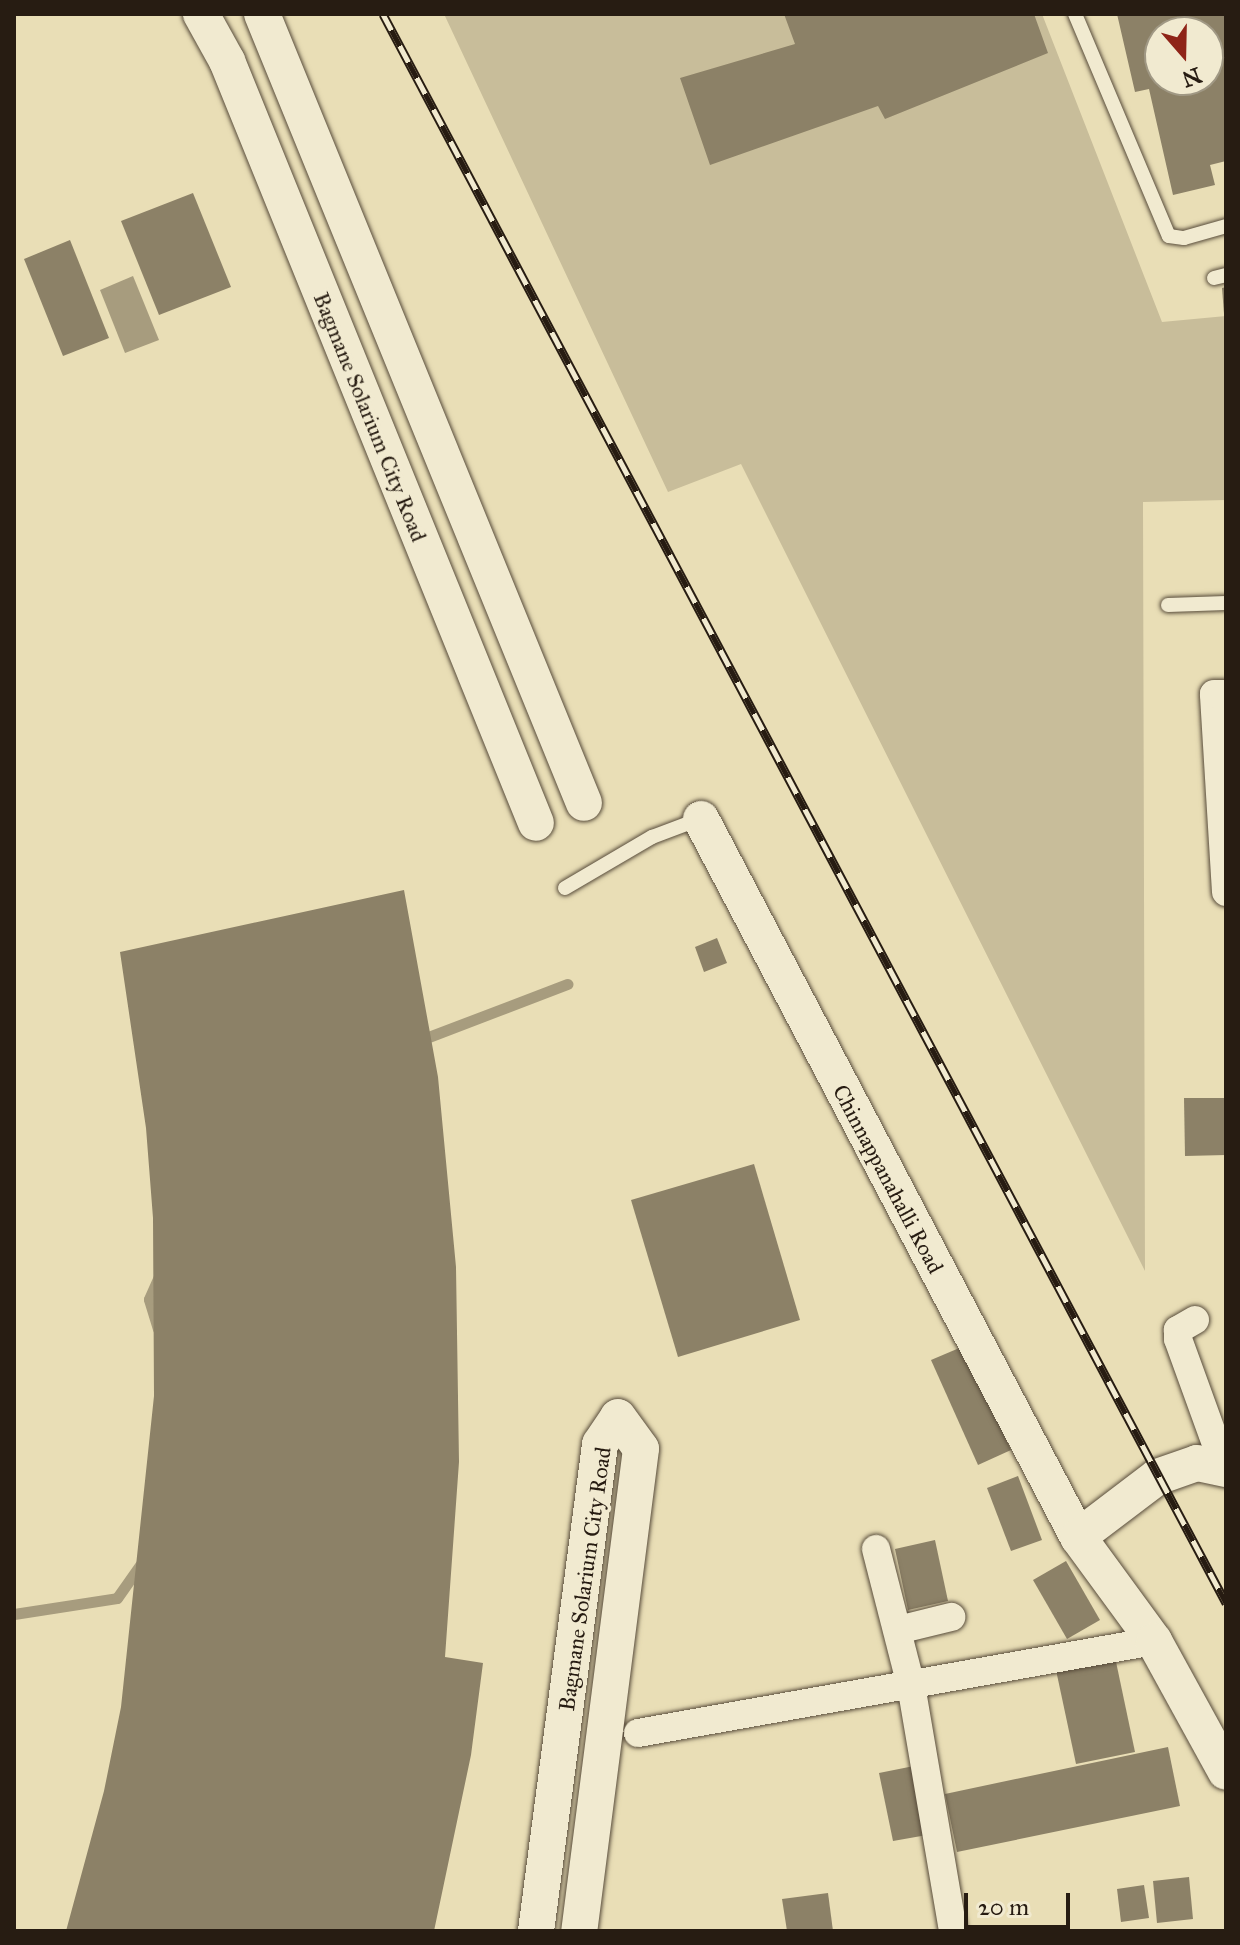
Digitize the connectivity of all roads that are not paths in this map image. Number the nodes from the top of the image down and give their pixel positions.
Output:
1 (201, 14) edge
2 (262, 14) edge
3 (1075, 14) edge
4 (1226, 226) edge
5 (1226, 603) edge
6 (1168, 605) dead end
7 (1226, 694) edge
8 (584, 803) dead end
9 (701, 819) joint
10 (536, 823) dead end
11 (565, 888) dead end
12 (1226, 892) edge
13 (1195, 1320) dead end
14 (1226, 1469) edge
15 (1078, 1537) junction
16 (876, 1549) dead end
17 (951, 1617) dead end
18 (898, 1630) junction
19 (1154, 1641) junction
20 (911, 1685) junction
21 (638, 1733) dead end
22 (1226, 1772) edge
23 (536, 1931) edge
24 (579, 1931) edge
25 (953, 1931) edge

1 - 10 street, Bagmane Solarium City Road
2 - 8 street
3 - 4 lane
5 - 6 lane
7 - 12 street
9 - 11 lane
9 - 15 street, Chinnappanahalli Road
13 - 14 street
14 - 15 street
15 - 19 street, Chinnappanahalli Road
16 - 18 street
17 - 18 street
18 - 20 street
19 - 20 street
19 - 22 street, Chinnappanahalli Road
20 - 21 street
20 - 25 street
23 - 24 street, Bagmane Solarium City Road

